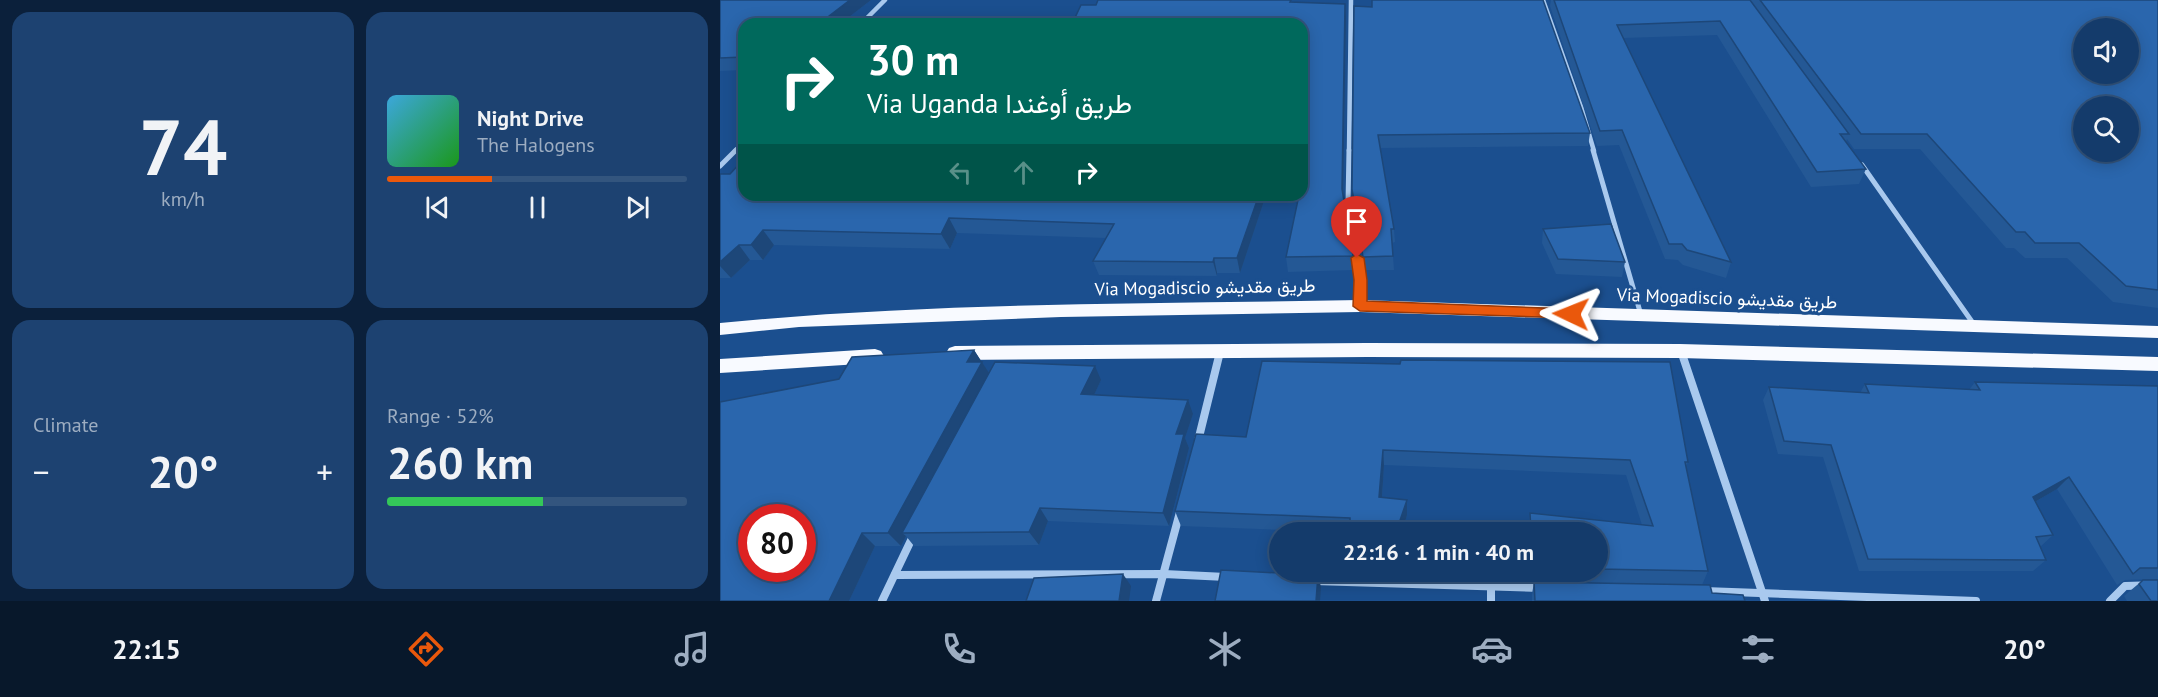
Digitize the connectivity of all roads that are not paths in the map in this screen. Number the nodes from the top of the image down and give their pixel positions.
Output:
1 (885, 0) edge
2 (1351, 0) edge
3 (1544, 0) edge
4 (867, 18) edge
5 (738, 148) edge
6 (1859, 160) edge
7 (720, 166) edge
8 (1360, 306) junction
9 (1641, 316) junction
10 (1975, 326) junction
11 (720, 329) edge
12 (2158, 332) edge
13 (1220, 351) junction
14 (1680, 351) junction
15 (937, 354) edge
16 (891, 356) edge
17 (2158, 364) edge
18 (720, 366) edge
19 (1195, 451) edge
20 (1181, 507) edge
21 (920, 523) edge
22 (1164, 574) junction
23 (895, 575) junction
24 (1236, 577) edge
25 (1338, 582) edge
26 (2158, 585) edge
27 (1491, 587) junction
28 (1550, 588) edge
29 (1691, 591) edge
30 (1764, 597) edge
31 (882, 601) edge
32 (1156, 601) edge
33 (1491, 601) edge
34 (1976, 601) edge
35 (2110, 601) edge

1 - 4 street
2 - 8 street
3 - 9 street
5 - 7 street
6 - 10 street
8 - 9 highway, Via Mogadiscio طريق مقديشو
8 - 11 highway, Via Mogadiscio طريق مقديشو
9 - 10 highway, Via Mogadiscio طريق مقديشو
10 - 12 highway, Via Mogadiscio طريق مقديشو
13 - 14 highway
13 - 15 highway
13 - 19 street
14 - 17 highway
14 - 30 street
16 - 18 highway
20 - 22 street
21 - 23 street
22 - 23 street
22 - 24 street
22 - 32 street
23 - 31 street
25 - 27 street
26 - 35 street
27 - 28 street
27 - 33 street
29 - 30 street
30 - 34 street

